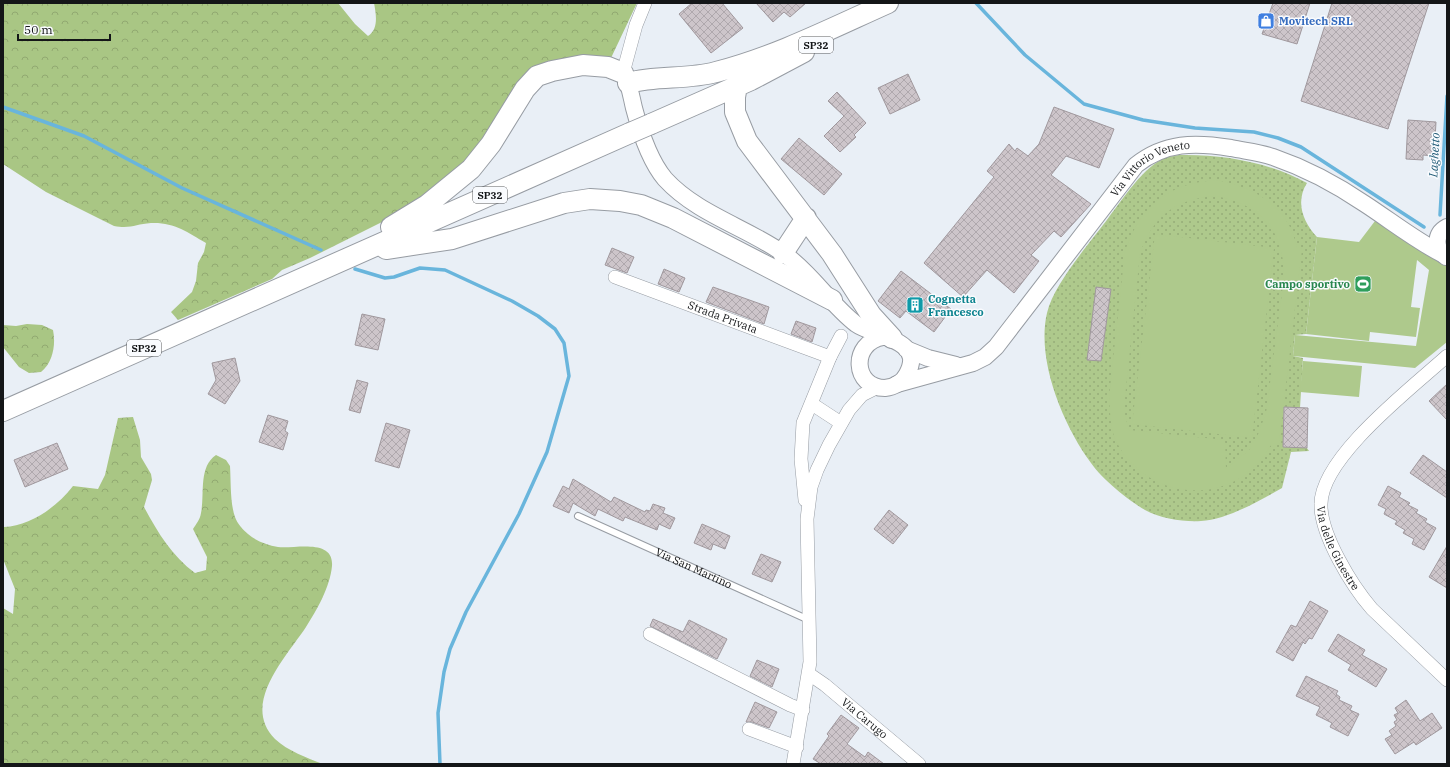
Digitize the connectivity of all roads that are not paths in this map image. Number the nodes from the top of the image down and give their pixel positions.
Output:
1 (645, 3) edge
2 (888, 3) edge
3 (893, 3) edge
4 (626, 78) junction
5 (737, 86) junction
6 (806, 218) junction
7 (1445, 229) edge
8 (1404, 230) junction
9 (783, 254) junction
10 (350, 256) junction
11 (1444, 256) edge
12 (616, 277) dead end
13 (285, 285) junction
14 (832, 300) junction
15 (850, 319) junction
16 (841, 336) dead end
17 (894, 341) junction
18 (861, 353) junction
19 (1447, 356) edge
20 (830, 357) junction
21 (958, 366) junction
22 (861, 371) junction
23 (897, 384) junction
24 (878, 387) junction
25 (856, 402) junction
26 (812, 404) junction
27 (3, 411) edge
28 (841, 422) junction
29 (807, 512) junction
30 (578, 516) dead end
31 (810, 620) junction
32 (650, 634) dead end
33 (809, 674) junction
34 (1447, 680) edge
35 (803, 710) junction
36 (748, 729) dead end
37 (797, 747) junction
38 (793, 764) edge
39 (919, 764) edge

1 - 4 street
2 - 4 main road
3 - 5 main road, SP32
4 - 9 street
4 - 13 main road
5 - 6 main road
5 - 10 main road, SP32, bridge
6 - 9 main road
6 - 17 main road
7 - 8 street
7 - 11 street
8 - 11 street
8 - 21 street, Via Vittorio Veneto
9 - 14 street
10 - 13 main road, SP32
10 - 14 main road
12 - 20 street, Strada Privata
13 - 27 main road, SP32
14 - 15 street
15 - 17 street
15 - 18 street
16 - 20 street
17 - 18 street
17 - 21 street
17 - 23 street
18 - 22 street
19 - 34 street, Via delle Ginestre
20 - 26 street
21 - 23 street
22 - 24 street
22 - 25 street
23 - 24 street
24 - 25 street
25 - 28 street
26 - 28 street
26 - 29 street
28 - 29 street
29 - 31 street
30 - 31 lane, Via San Martino
31 - 33 street
32 - 35 street
33 - 35 street
33 - 39 street, Via Carugo
35 - 37 street
36 - 37 street
37 - 38 street

